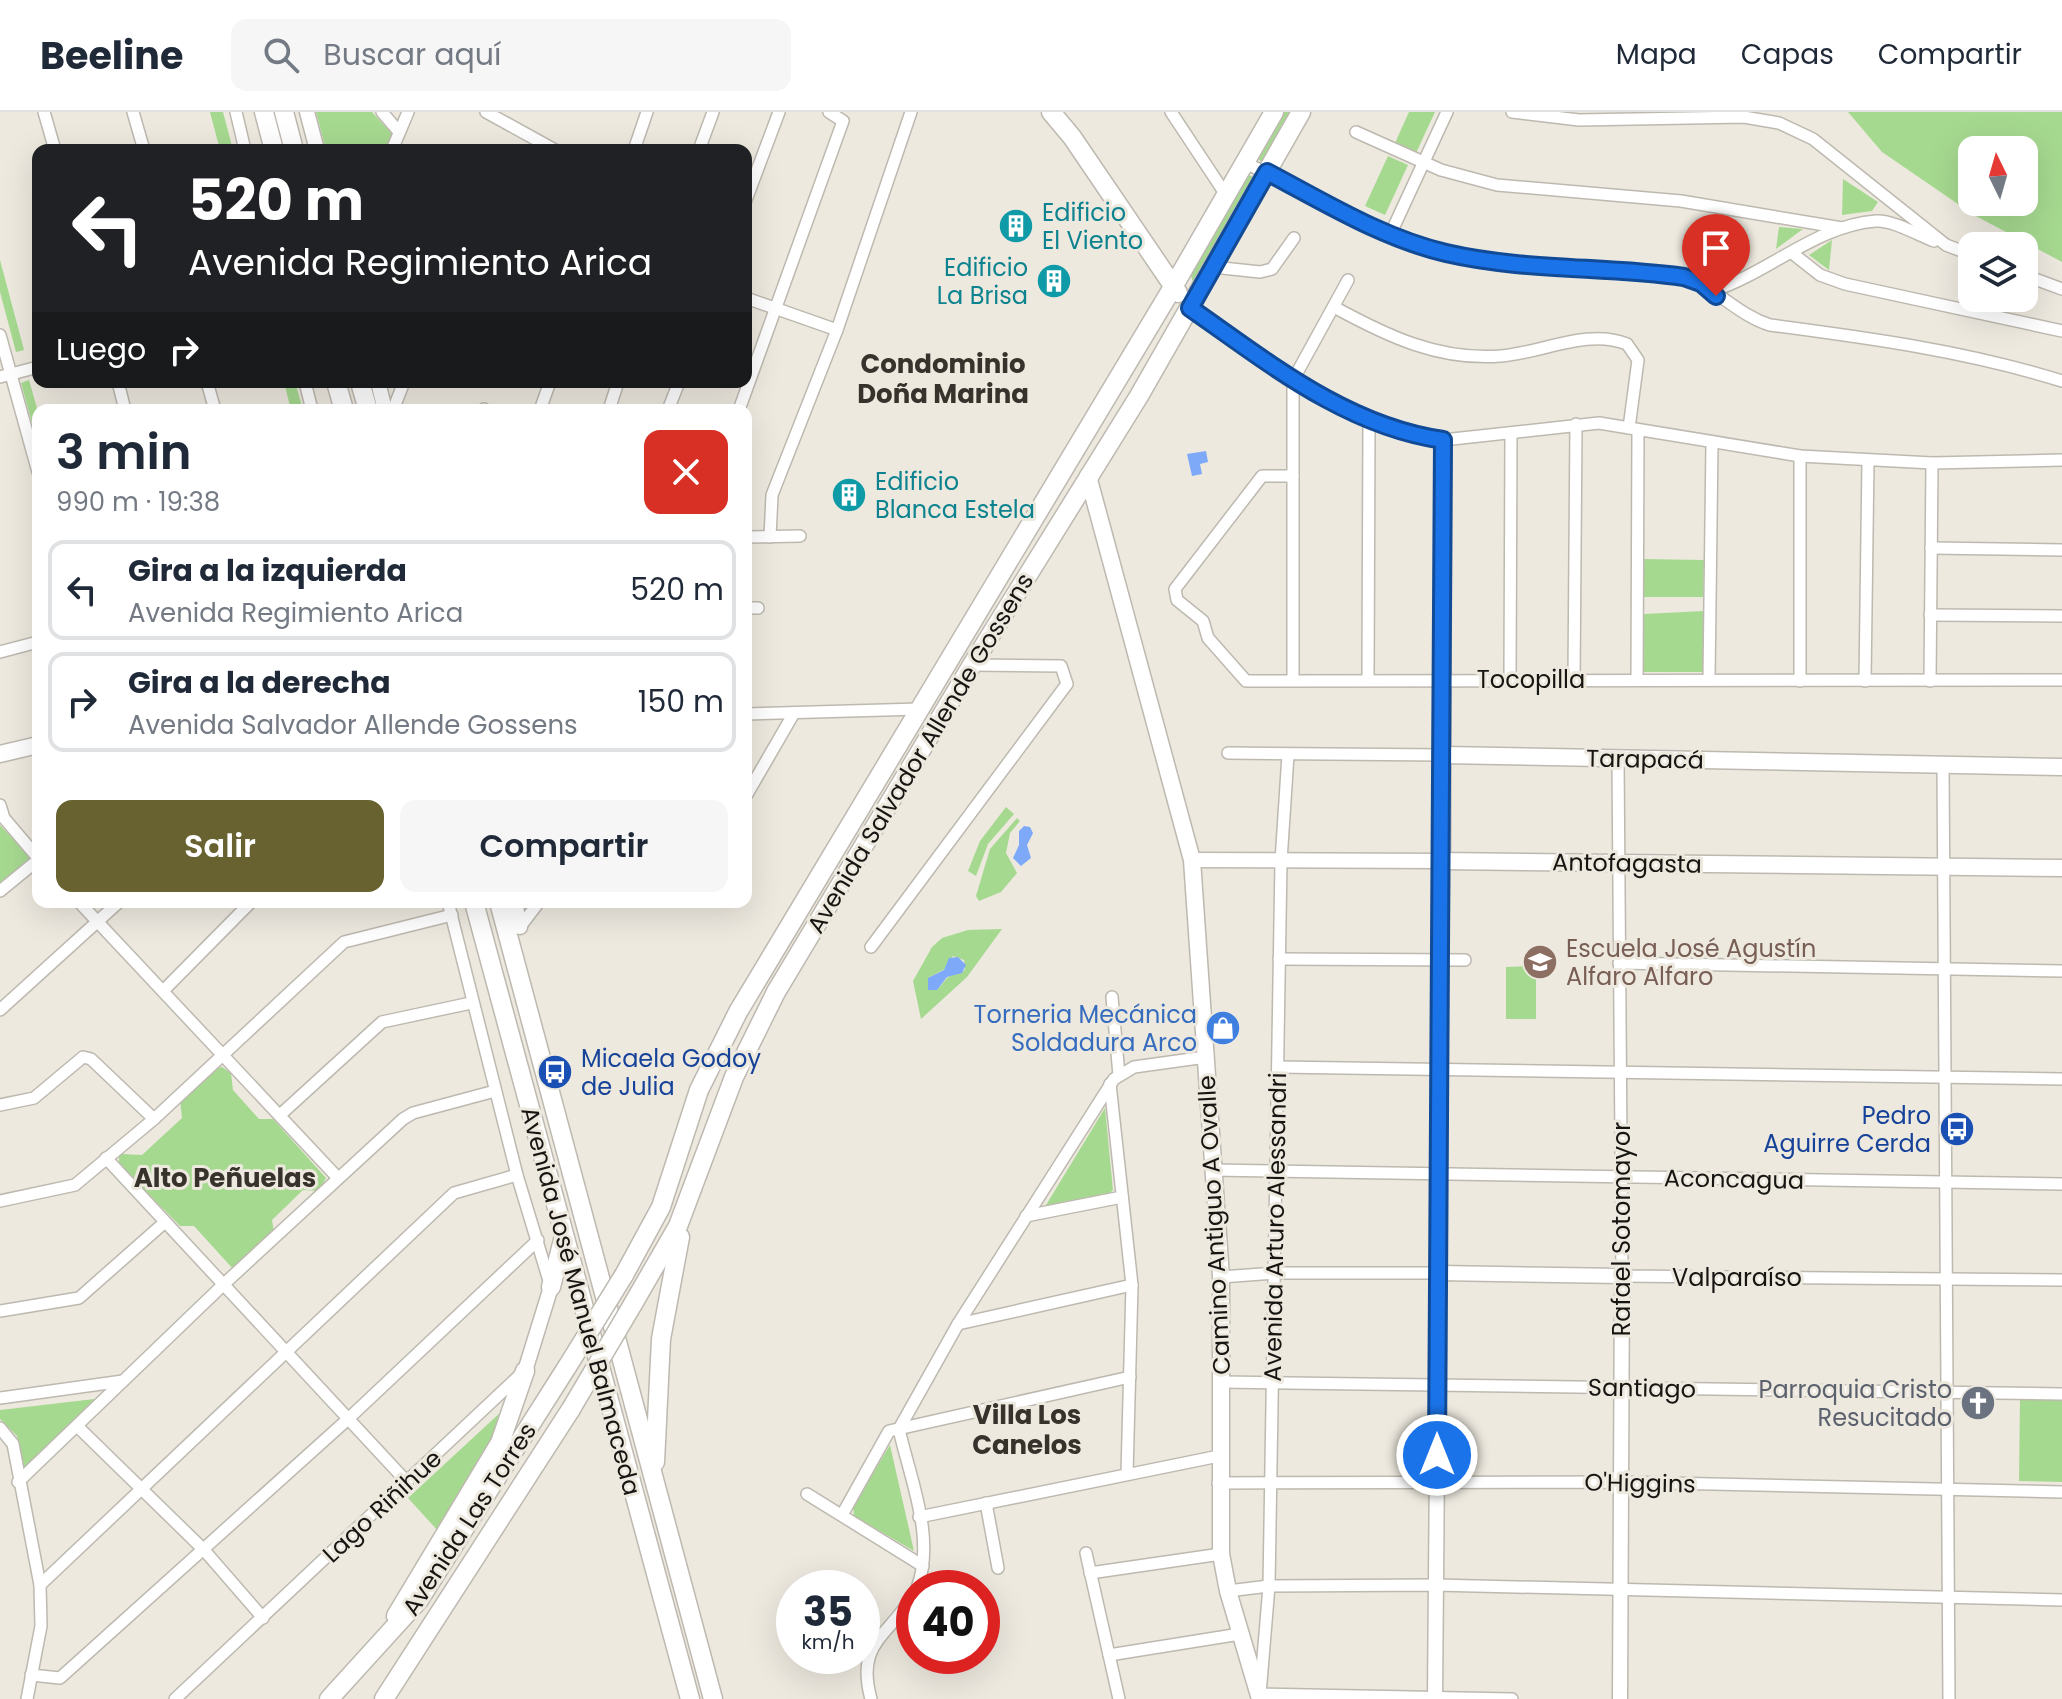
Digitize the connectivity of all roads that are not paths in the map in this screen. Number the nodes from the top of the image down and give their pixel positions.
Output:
1 (44, 112) edge
2 (133, 112) edge
3 (236, 112) edge
4 (264, 112) edge
5 (284, 112) edge
6 (307, 112) edge
7 (382, 112) edge
8 (408, 112) edge
9 (486, 112) edge
10 (647, 112) edge
11 (713, 112) edge
12 (779, 112) edge
13 (829, 112) edge
14 (911, 112) edge
15 (1051, 112) edge
16 (1274, 112) edge
17 (1301, 112) edge
18 (1447, 112) edge
19 (1512, 112) edge
20 (1176, 114) edge
21 (399, 132) junction
22 (1356, 132) dead end
23 (53, 144) edge
24 (142, 144) edge
25 (244, 144) edge
26 (272, 144) edge
27 (292, 144) edge
28 (315, 144) edge
29 (394, 144) edge
30 (544, 144) edge
31 (636, 144) edge
32 (701, 144) edge
33 (1424, 162) junction
34 (1245, 163) junction
35 (1267, 172) junction
36 (752, 184) edge
37 (1226, 195) junction
38 (1891, 200) junction
39 (1879, 220) junction
40 (1842, 228) junction
41 (1390, 235) junction
42 (1294, 238) dead end
43 (1946, 245) junction
44 (1958, 250) edge
45 (1792, 253) junction
46 (1213, 267) junction
47 (1348, 280) dead end
48 (2038, 280) edge
49 (1173, 287) junction
50 (2062, 289) edge
51 (1712, 291) junction
52 (752, 300) edge
53 (1334, 307) junction
54 (774, 308) junction
55 (1190, 308) junction
56 (837, 330) junction
57 (2062, 331) edge
58 (0, 335) edge
59 (32, 369) edge
60 (752, 372) edge
61 (5, 376) edge
62 (1293, 380) junction
63 (2062, 381) edge
64 (1369, 422) junction
65 (1576, 424) junction
66 (1634, 429) junction
67 (1511, 434) junction
68 (1443, 440) junction
69 (1712, 442) junction
70 (32, 455) edge
71 (1800, 456) junction
72 (2062, 460) edge
73 (1868, 461) junction
74 (1932, 463) junction
75 (1088, 476) junction
76 (1293, 476) junction
77 (800, 536) dead end
78 (752, 537) edge
79 (770, 537) junction
80 (1931, 548) junction
81 (2062, 550) edge
82 (1930, 615) junction
83 (2062, 616) edge
84 (32, 644) edge
85 (0, 652) edge
86 (972, 665) junction
87 (1293, 678) junction
88 (1368, 678) junction
89 (1443, 679) junction
90 (1510, 679) junction
91 (1574, 679) junction
92 (1637, 680) junction
93 (1709, 680) junction
94 (2062, 680) edge
95 (1800, 681) junction
96 (1865, 681) junction
97 (1930, 681) junction
98 (919, 709) junction
99 (794, 713) junction
100 (752, 714) edge
101 (32, 746) edge
102 (1228, 753) dead end
103 (0, 754) edge
104 (1288, 755) junction
105 (1443, 755) junction
106 (1618, 759) junction
107 (1943, 765) junction
108 (2062, 767) edge
109 (752, 786) edge
110 (0, 805) edge
111 (32, 852) edge
112 (1192, 860) junction
113 (1281, 861) junction
114 (1442, 861) junction
115 (1618, 863) junction
116 (32, 864) edge
117 (1944, 867) junction
118 (2062, 868) edge
119 (0, 891) edge
120 (84, 908) edge
121 (112, 908) edge
122 (245, 908) edge
123 (450, 908) edge
124 (478, 908) edge
125 (480, 908) edge
126 (502, 908) edge
127 (515, 908) edge
128 (533, 908) edge
129 (452, 915) junction
130 (97, 922) junction
131 (514, 929) junction
132 (871, 947) dead end
133 (1279, 959) junction
134 (1441, 960) junction
135 (1465, 960) dead end
136 (1619, 963) junction
137 (1944, 969) junction
138 (2062, 971) edge
139 (163, 991) junction
140 (1112, 997) dead end
141 (471, 1003) junction
142 (0, 1010) edge
143 (224, 1054) junction
144 (1206, 1057) junction
145 (1278, 1067) junction
146 (1440, 1069) junction
147 (1620, 1072) junction
148 (1945, 1077) junction
149 (1115, 1079) junction
150 (2062, 1079) edge
151 (495, 1091) junction
152 (0, 1105) edge
153 (280, 1115) junction
154 (154, 1119) junction
155 (106, 1158) junction
156 (1213, 1170) junction
157 (1276, 1171) junction
158 (1439, 1174) junction
159 (517, 1175) junction
160 (1621, 1177) junction
161 (338, 1178) junction
162 (1946, 1182) junction
163 (2062, 1184) edge
164 (689, 1197) junction
165 (1122, 1197) junction
166 (0, 1201) edge
167 (1026, 1216) junction
168 (165, 1222) junction
169 (563, 1237) junction
170 (538, 1240) junction
171 (1274, 1273) junction
172 (1439, 1273) junction
173 (1622, 1276) junction
174 (1221, 1277) junction
175 (1946, 1277) junction
176 (2062, 1280) edge
177 (224, 1284) junction
178 (1132, 1285) junction
179 (551, 1287) junction
180 (0, 1311) edge
181 (958, 1324) junction
182 (286, 1352) junction
183 (567, 1367) joint
184 (525, 1371) junction
185 (1130, 1377) junction
186 (124, 1381) junction
187 (1222, 1382) junction
188 (1272, 1382) junction
189 (1438, 1385) junction
190 (1622, 1388) junction
191 (1947, 1392) junction
192 (2062, 1394) edge
193 (0, 1398) edge
194 (571, 1409) joint
195 (348, 1419) junction
196 (78, 1427) junction
197 (0, 1428) edge
198 (899, 1429) junction
199 (1219, 1456) junction
200 (1127, 1474) junction
201 (654, 1476) junction
202 (18, 1482) junction
203 (407, 1482) junction
204 (1437, 1482) junction
205 (1621, 1482) junction
206 (1218, 1483) junction
207 (1271, 1484) junction
208 (141, 1489) junction
209 (1948, 1489) junction
210 (2062, 1492) edge
211 (807, 1494) dead end
212 (986, 1503) junction
213 (842, 1515) junction
214 (919, 1517) junction
215 (204, 1550) junction
216 (1086, 1553) dead end
217 (1221, 1554) junction
218 (923, 1566) junction
219 (998, 1568) dead end
220 (922, 1570) edge
221 (1090, 1573) junction
222 (40, 1585) junction
223 (1436, 1585) junction
224 (1269, 1586) junction
225 (1621, 1588) junction
226 (1228, 1591) junction
227 (1948, 1595) junction
228 (2062, 1600) edge
229 (896, 1616) edge
230 (263, 1618) junction
231 (1240, 1634) junction
232 (385, 1640) junction
233 (1109, 1655) junction
234 (31, 1675) junction
235 (1260, 1697) edge
236 (1435, 1698) edge
237 (27, 1699) edge
238 (175, 1699) edge
239 (329, 1699) edge
240 (384, 1699) edge
241 (690, 1699) edge
242 (713, 1699) edge
243 (871, 1699) edge
244 (1119, 1699) edge
245 (1512, 1699) edge
246 (1620, 1699) edge
247 (1949, 1699) edge

1 - 23 street
2 - 24 street
3 - 25 street
4 - 26 main road
5 - 27 main road
6 - 28 street
7 - 21 street
8 - 21 street
9 - 30 street
10 - 31 street
11 - 32 street
12 - 36 street
13 - 54 street
14 - 56 street
15 - 49 main road
16 - 34 main road, Avenida Salvador Allende Gossens
17 - 35 main road, Avenida Salvador Allende Gossens
18 - 33 street
19 - 38 street
20 - 37 street
21 - 29 street
22 - 33 street
33 - 40 street
33 - 41 street
34 - 35 street
34 - 37 main road, Avenida Salvador Allende Gossens
35 - 41 street
35 - 46 main road, Avenida Salvador Allende Gossens
37 - 49 main road, Avenida Salvador Allende Gossens
38 - 39 street
38 - 43 street
39 - 40 street
39 - 43 street
40 - 45 street
41 - 51 street
42 - 46 street
43 - 44 street
45 - 51 street
45 - 57 street
46 - 55 main road, Avenida Salvador Allende Gossens
47 - 53 street
48 - 50 street
49 - 55 main road
49 - 98 main road, Avenida Salvador Allende Gossens
51 - 63 street
52 - 54 street
53 - 62 street
53 - 66 street
54 - 56 street
54 - 60 street
55 - 62 main road
55 - 75 main road, Avenida Salvador Allende Gossens
56 - 79 street
58 - 61 street
59 - 61 street
61 - 70 street
62 - 64 main road
62 - 76 street
64 - 68 main road
64 - 88 street
65 - 66 street
65 - 67 street
65 - 91 street
66 - 69 street
66 - 92 street
67 - 68 street
67 - 90 street
68 - 89 main road
69 - 71 street
69 - 93 street
71 - 73 street
71 - 95 street
72 - 74 street
73 - 74 street
73 - 96 street
74 - 80 street
75 - 86 main road, Avenida Salvador Allende Gossens
75 - 112 main road, Camino Antiguo A Ovalle
76 - 87 street
76 - 87 street, Tocopilla
77 - 79 street
78 - 79 street
80 - 81 street
80 - 82 street
82 - 83 street
82 - 97 street
84 - 85 street
86 - 132 street
86 - 164 main road, Avenida Salvador Allende Gossens
87 - 88 street, Tocopilla
88 - 89 street, Tocopilla
89 - 90 street, Tocopilla
89 - 105 main road
90 - 91 street, Tocopilla
91 - 92 street, Tocopilla
92 - 93 street, Tocopilla
93 - 95 street, Tocopilla
94 - 97 street, Tocopilla
95 - 96 street, Tocopilla
96 - 97 street, Tocopilla
98 - 99 street
98 - 183 main road, Avenida Salvador Allende Gossens, bridge
99 - 100 street
99 - 109 street
101 - 103 main road
102 - 104 street, Tarapacá
104 - 105 street, Tarapacá
104 - 113 street, Avenida Arturo Alessandri
105 - 106 main road, Tarapacá
105 - 114 main road
106 - 107 main road, Tarapacá
106 - 115 street, Rafael Sotomayor
107 - 108 main road, Tarapacá
107 - 117 street
110 - 111 street
112 - 113 street, Antofagasta
112 - 144 main road, Camino Antiguo A Ovalle
113 - 114 street, Antofagasta
113 - 133 street, Avenida Arturo Alessandri
114 - 115 main road, Antofagasta
114 - 134 street
115 - 117 main road, Antofagasta
115 - 136 street, Rafael Sotomayor
116 - 119 street
117 - 118 main road, Antofagasta
117 - 137 street
120 - 130 street
121 - 130 street
122 - 139 street
123 - 129 street
124 - 169 main road, Avenida José Manuel Balmaceda
125 - 131 main road
126 - 131 main road, Avenida José Manuel Balmaceda
127 - 131 street
128 - 131 street
129 - 141 street
129 - 143 street
130 - 139 street
130 - 142 street
131 - 201 main road, Avenida José Manuel Balmaceda
133 - 134 street
133 - 145 street, Avenida Arturo Alessandri
134 - 135 street
134 - 146 street
136 - 137 street
136 - 147 street, Rafael Sotomayor
137 - 138 street
137 - 148 street
139 - 143 street
140 - 149 street
141 - 151 street
141 - 153 street
143 - 153 street
143 - 154 street
144 - 149 street
144 - 156 main road, Camino Antiguo A Ovalle
145 - 146 street
145 - 157 street, Avenida Arturo Alessandri
146 - 147 street
146 - 158 street
147 - 148 street
147 - 160 street, Rafael Sotomayor
148 - 150 street
148 - 162 street
149 - 165 street
149 - 167 street
151 - 159 street
151 - 161 street
152 - 154 street
153 - 161 street
154 - 155 street
155 - 166 street
155 - 168 street
156 - 157 street, Aconcagua
156 - 174 main road, Camino Antiguo A Ovalle
157 - 158 street, Aconcagua
157 - 171 street, Avenida Arturo Alessandri
158 - 160 street, Aconcagua
158 - 172 street
159 - 170 street
159 - 182 street
160 - 162 street, Aconcagua
160 - 173 street, Rafael Sotomayor
161 - 177 street
162 - 163 street, Aconcagua
162 - 175 street
164 - 194 main road, Avenida Salvador Allende Gossens, bridge
164 - 201 main road
165 - 167 street
165 - 178 street
167 - 181 street
168 - 177 street
168 - 180 street
169 - 179 main road
169 - 241 main road, Avenida José Manuel Balmaceda
170 - 179 street
170 - 195 street
171 - 172 street, Valparaíso
171 - 174 street, Valparaíso
171 - 188 street, Avenida Arturo Alessandri
172 - 173 street, Valparaíso
172 - 189 street
173 - 175 street, Valparaíso
173 - 190 street, Rafael Sotomayor
174 - 187 main road, Camino Antiguo A Ovalle
175 - 176 street, Valparaíso
175 - 191 street
177 - 182 street
177 - 186 street
178 - 181 street
178 - 185 street
179 - 184 street, Lago Riñihue
181 - 198 street
182 - 195 street
182 - 208 street
183 - 232 main road, Avenida Las Torres
184 - 203 street, Lago Riñihue
184 - 232 main road
185 - 198 street
185 - 200 street
186 - 193 street
186 - 196 street
187 - 188 street, Santiago
187 - 199 main road, Camino Antiguo A Ovalle
188 - 189 street, Santiago
188 - 207 street, Avenida Arturo Alessandri
189 - 190 street, Santiago
189 - 204 street
190 - 191 street, Santiago
190 - 205 street, Rafael Sotomayor
191 - 192 street, Santiago
191 - 209 street
194 - 240 main road, Avenida Las Torres
195 - 203 street
195 - 215 street
196 - 202 street
196 - 208 street
197 - 202 street
198 - 213 street
198 - 214 street
199 - 200 street
199 - 206 main road, Camino Antiguo A Ovalle
200 - 212 street
201 - 242 main road, Avenida José Manuel Balmaceda
202 - 222 street
203 - 230 street, Lago Riñihue
204 - 205 street, O'Higgins
204 - 207 street, O'Higgins
204 - 223 street
205 - 209 street, O'Higgins
205 - 225 street, Rafael Sotomayor
206 - 207 street, O'Higgins
206 - 217 main road, Camino Antiguo A Ovalle
207 - 224 street, Avenida Arturo Alessandri
208 - 215 street
208 - 222 street
209 - 210 street, O'Higgins
209 - 227 street
211 - 213 street
212 - 214 street
212 - 219 street
213 - 218 street
214 - 218 street
215 - 230 street
215 - 234 street
216 - 221 street
217 - 221 street
217 - 226 main road, Camino Antiguo A Ovalle
218 - 220 street
221 - 233 street
222 - 234 street
223 - 224 street
223 - 225 street
223 - 236 street
224 - 226 street
224 - 235 street, Avenida Arturo Alessandri
225 - 227 street
225 - 246 street, Rafael Sotomayor
226 - 231 main road, Camino Antiguo A Ovalle
227 - 228 street
227 - 247 street
229 - 243 street
230 - 238 street, Lago Riñihue
231 - 233 street
231 - 235 main road, Camino Antiguo A Ovalle
232 - 239 main road, Avenida Las Torres
233 - 244 street
234 - 237 street
235 - 236 street
236 - 245 street

